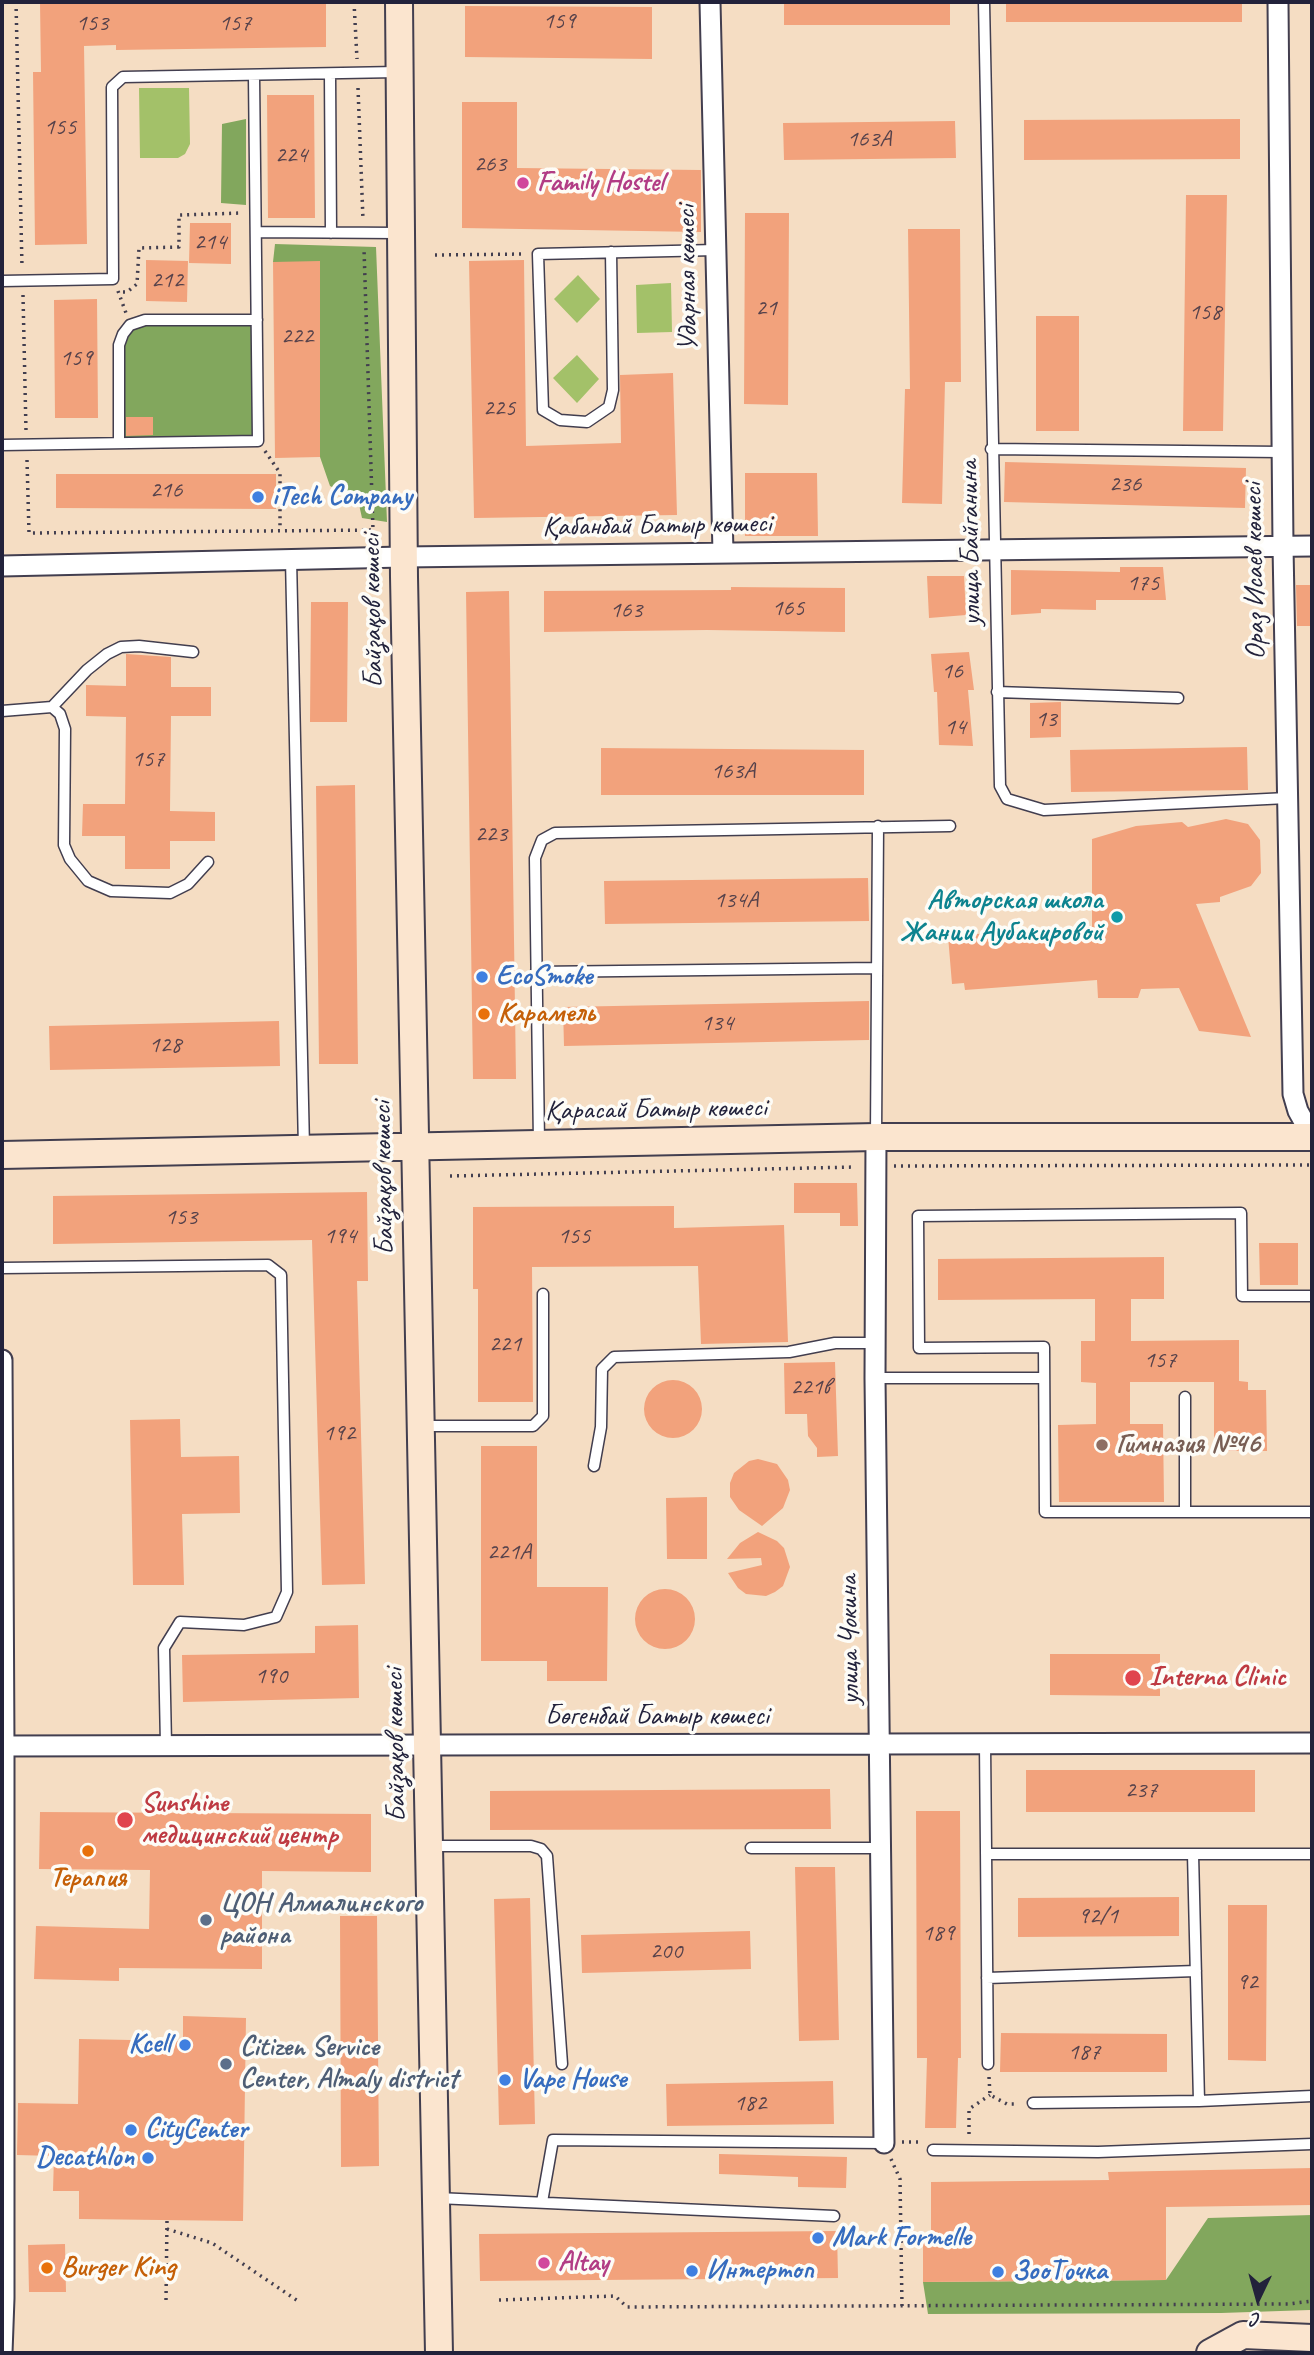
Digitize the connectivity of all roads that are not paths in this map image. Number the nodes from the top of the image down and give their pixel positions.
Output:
1 (399, 2) edge
2 (710, 2) edge
3 (984, 2) edge
4 (1278, 2) edge
5 (400, 72) junction
6 (330, 74) junction
7 (254, 76) junction
8 (256, 232) junction
9 (331, 233) junction
10 (402, 233) junction
11 (716, 250) junction
12 (611, 252) junction
13 (2, 281) edge
14 (257, 320) junction
15 (119, 442) junction
16 (2, 445) edge
17 (992, 449) junction
18 (1282, 452) junction
19 (1283, 546) junction
20 (1312, 546) edge
21 (993, 549) junction
22 (723, 553) junction
23 (403, 557) junction
24 (291, 559) junction
25 (2, 566) edge
26 (193, 652) dead end
27 (997, 692) junction
28 (1178, 698) dead end
29 (52, 707) junction
30 (2, 711) edge
31 (1287, 799) junction
32 (878, 826) junction
33 (950, 826) dead end
34 (208, 862) dead end
35 (877, 968) junction
36 (536, 972) junction
37 (1312, 1136) edge
38 (876, 1137) junction
39 (539, 1144) junction
40 (414, 1146) junction
41 (304, 1149) junction
42 (2, 1155) edge
43 (2, 1268) edge
44 (543, 1294) dead end
45 (1312, 1296) edge
46 (875, 1343) junction
47 (2, 1360) edge
48 (875, 1378) junction
49 (1044, 1378) junction
50 (1185, 1397) dead end
51 (420, 1426) junction
52 (594, 1466) dead end
53 (1185, 1511) junction
54 (1312, 1512) edge
55 (879, 1744) junction
56 (985, 1744) junction
57 (1312, 1744) edge
58 (166, 1745) junction
59 (427, 1745) junction
60 (3, 1746) edge
61 (429, 1846) junction
62 (751, 1848) dead end
63 (880, 1848) junction
64 (986, 1854) junction
65 (1193, 1854) junction
66 (1312, 1854) edge
67 (1196, 1971) junction
68 (987, 1978) junction
69 (562, 2064) dead end
70 (988, 2064) road end
71 (1312, 2096) edge
72 (3, 2101) edge
73 (1199, 2101) junction
74 (1033, 2103) road end
75 (884, 2143) joint
76 (1312, 2144) edge
77 (933, 2150) road end
78 (437, 2197) junction
79 (542, 2203) junction
80 (834, 2216) dead end
81 (1312, 2338) edge
82 (1312, 2344) edge
83 (2, 2353) edge
84 (439, 2353) edge
85 (1210, 2353) edge
86 (1227, 2353) edge

1 - 5 street, Байзақов көшесі
2 - 11 street, Ударная көшесі
3 - 17 lane, улица Байганина
4 - 18 street, Ораз Исаев көшесі
5 - 6 lane
5 - 10 street, Байзақов көшесі
6 - 7 lane
6 - 9 lane
7 - 8 lane
7 - 13 lane
8 - 9 lane
8 - 14 lane
9 - 10 lane
10 - 23 street, Байзақов көшесі
11 - 12 lane
11 - 22 street, Ударная көшесі
12 - 12 lane
14 - 15 lane
14 - 15 lane
15 - 16 lane
17 - 18 lane
17 - 21 lane, улица Байганина
18 - 19 street, Ораз Исаев көшесі
19 - 20 street, Қабанбай Батыр көшесі
19 - 21 street, Қабанбай Батыр көшесі
19 - 31 street, Ораз Исаев көшесі
21 - 22 street, Қабанбай Батыр көшесі
21 - 27 lane, улица Байганина
22 - 23 street, Қабанбай Батыр көшесі
23 - 24 street, Қабанбай Батыр көшесі
23 - 40 street, Байзақов көшесі
24 - 25 street, Қабанбай Батыр көшесі
24 - 41 lane
26 - 29 lane
27 - 28 lane
27 - 31 lane, улица Байганина
29 - 30 lane
29 - 34 lane
31 - 37 street, Ораз Исаев көшесі
32 - 33 lane
32 - 35 lane
32 - 36 lane
35 - 36 lane
35 - 38 lane
36 - 39 lane
37 - 38 street, Қарасай Батыр көшесі
38 - 39 street, Қарасай Батыр көшесі
38 - 46 street, улица Чокина
39 - 40 street, Қарасай Батыр көшесі
40 - 41 street, Қарасай Батыр көшесі
40 - 51 street, Байзақов көшесі
41 - 42 street, Қарасай Батыр көшесі
43 - 58 lane
44 - 51 lane
45 - 49 lane
46 - 48 street, улица Чокина
46 - 52 lane
47 - 60 street
48 - 49 lane
48 - 55 street, улица Чокина
49 - 53 lane
50 - 53 lane
51 - 59 street, Байзақов көшесі
53 - 54 lane
55 - 56 street, Бөгенбай Батыр көшесі
55 - 59 street, Бөгенбай Батыр көшесі
55 - 63 street, улица Чокина
56 - 57 street, Бөгенбай Батыр көшесі
56 - 64 lane
58 - 59 street, Бөгенбай Батыр көшесі
58 - 60 street, Бөгенбай Батыр көшесі
59 - 61 street, Байзақов көшесі
60 - 72 street
61 - 69 lane
61 - 78 street, Байзақов көшесі
62 - 63 lane
63 - 75 street, улица Чокина
64 - 65 lane
64 - 68 lane
65 - 66 lane
65 - 67 lane
67 - 68 lane
67 - 73 lane
68 - 70 lane
71 - 73 lane
72 - 83 street
73 - 74 lane
75 - 79 lane
76 - 77 lane
78 - 79 lane
78 - 84 street, Байзақов көшесі
79 - 80 lane
81 - 85 street
82 - 86 street

